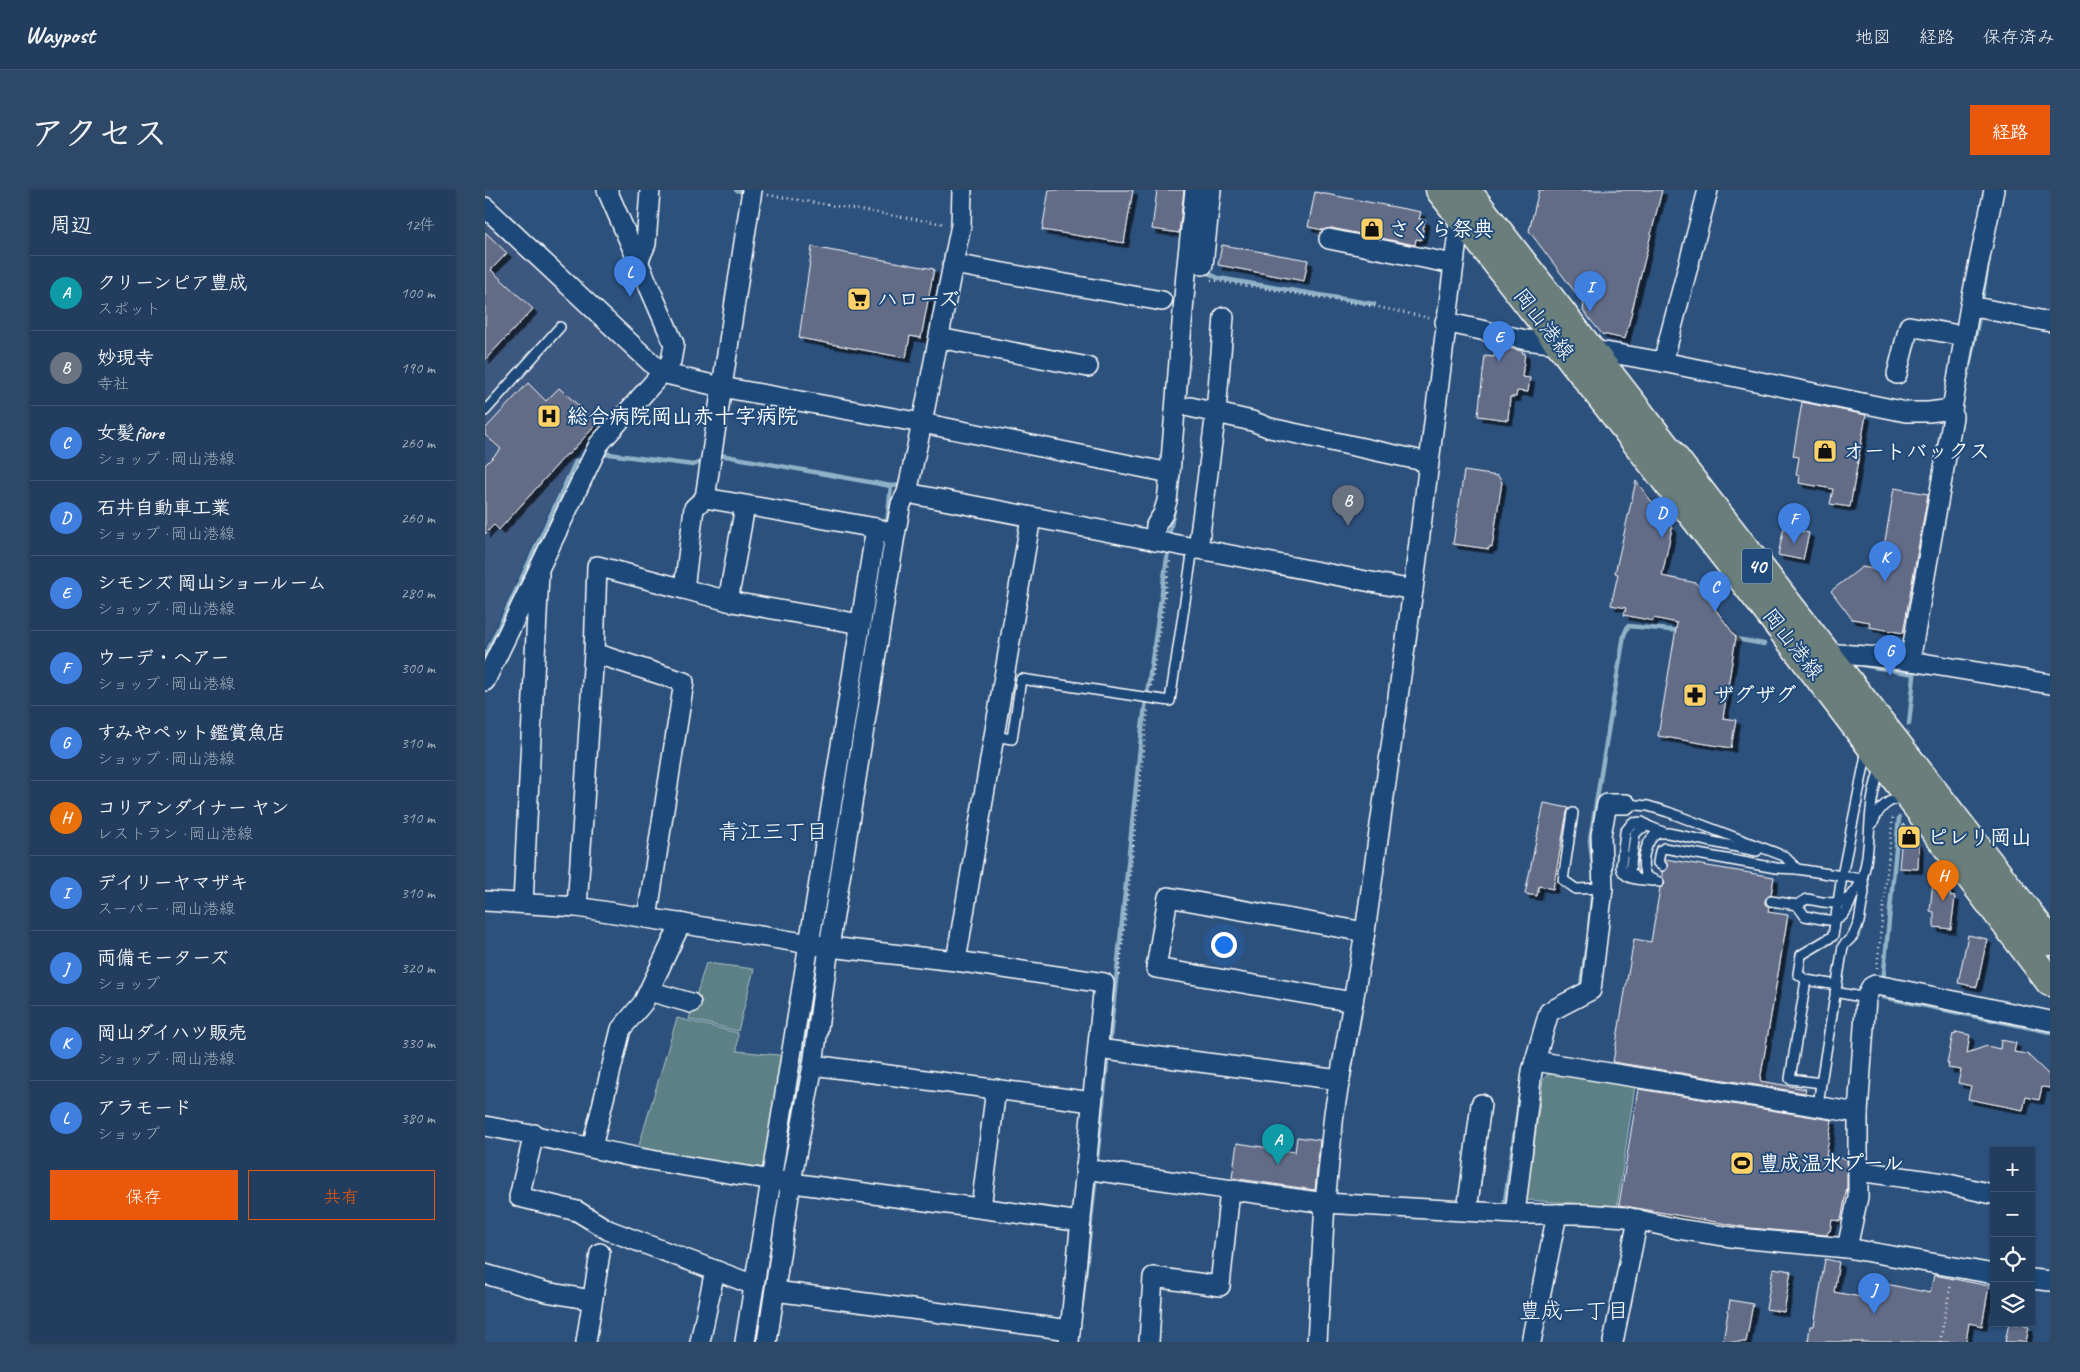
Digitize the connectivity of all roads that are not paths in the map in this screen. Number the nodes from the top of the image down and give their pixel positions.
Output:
1 (607, 190) edge
2 (650, 190) edge
3 (962, 190) edge
4 (1195, 190) edge
5 (1211, 190) edge
6 (1440, 190) edge
7 (1708, 190) edge
8 (1994, 190) edge
9 (751, 191) edge
10 (1463, 203) edge
11 (485, 207) edge
12 (1329, 239) dead end
13 (638, 262) junction
14 (953, 264) junction
15 (1453, 264) junction
16 (1205, 272) road end
17 (1162, 301) dead end
18 (1978, 307) junction
19 (1224, 317) dead end
20 (1445, 322) junction
21 (2050, 322) edge
22 (561, 327) dead end
23 (1965, 336) junction
24 (939, 338) junction
25 (1559, 344) junction
26 (1589, 349) junction
27 (1663, 362) junction
28 (1088, 367) dead end
29 (662, 373) junction
30 (1897, 374) dead end
31 (721, 387) junction
32 (1190, 407) dead end
33 (1952, 409) junction
34 (485, 411) edge
35 (1216, 412) junction
36 (922, 423) junction
37 (1428, 462) junction
38 (1170, 474) junction
39 (907, 493) junction
40 (705, 498) junction
41 (745, 506) junction
42 (1031, 517) junction
43 (876, 528) junction
44 (895, 535) junction
45 (1164, 543) junction
46 (1195, 549) junction
47 (539, 564) junction
48 (684, 589) junction
49 (1413, 590) junction
50 (728, 601) junction
51 (861, 624) junction
52 (594, 653) junction
53 (1816, 658) junction
54 (1909, 662) junction
55 (485, 681) edge
56 (2050, 684) edge
57 (994, 736) junction
58 (1881, 747) junction
59 (1902, 803) junction
60 (1626, 804) joint
61 (1573, 813) dead end
62 (1871, 829) junction
63 (1663, 832) junction
64 (1784, 856) junction
65 (1662, 866) dead end
66 (1797, 869) junction
67 (1842, 876) junction
68 (1863, 879) junction
69 (1596, 889) junction
70 (1855, 890) junction
71 (485, 901) edge
72 (1771, 901) dead end
73 (1838, 902) junction
74 (523, 903) junction
75 (1797, 905) junction
76 (577, 907) junction
77 (647, 918) junction
78 (1835, 920) junction
79 (681, 924) junction
80 (1365, 932) junction
81 (2050, 941) edge
82 (811, 944) junction
83 (829, 947) junction
84 (956, 961) junction
85 (1806, 980) junction
86 (2050, 982) edge
87 (1836, 989) junction
88 (1877, 989) junction
89 (649, 991) junction
90 (1353, 1002) junction
91 (691, 1003) dead end
92 (2050, 1021) edge
93 (1098, 1049) junction
94 (1535, 1061) junction
95 (813, 1065) junction
96 (1340, 1080) junction
97 (1821, 1083) junction
98 (996, 1088) junction
99 (1092, 1102) junction
100 (1481, 1104) dead end
101 (1818, 1107) junction
102 (1858, 1113) junction
103 (485, 1126) edge
104 (534, 1134) junction
105 (592, 1147) junction
106 (1085, 1169) junction
107 (1858, 1171) junction
108 (771, 1179) junction
109 (791, 1182) junction
110 (1230, 1190) junction
111 (1990, 1194) edge
112 (1330, 1204) junction
113 (981, 1208) junction
114 (1467, 1211) junction
115 (1508, 1213) junction
116 (1556, 1219) junction
117 (1638, 1219) junction
118 (1081, 1222) junction
119 (1847, 1248) junction
120 (600, 1253) dead end
121 (715, 1270) junction
122 (1990, 1273) edge
123 (485, 1274) edge
124 (2035, 1279) edge
125 (2050, 1281) edge
126 (754, 1285) junction
127 (775, 1291) junction
128 (592, 1300) junction
129 (1069, 1336) edge
130 (586, 1342) edge
131 (700, 1342) edge
132 (745, 1342) edge
133 (767, 1342) edge
134 (1149, 1342) edge
135 (1317, 1342) edge
136 (1531, 1342) edge
137 (1613, 1342) edge

1 - 13 street
2 - 13 street
3 - 14 street
4 - 38 street
5 - 16 street
6 - 10 main road, 岡山港線 / 40
7 - 27 street
8 - 18 street
9 - 31 street
10 - 15 street
10 - 25 main road, 岡山港線 / 40
10 - 26 main road, 岡山港線 / 40
11 - 29 street
12 - 15 street
13 - 29 street
14 - 17 street
14 - 24 street
15 - 20 street
18 - 21 street
18 - 23 street
19 - 35 street
20 - 25 street
20 - 37 street
22 - 34 lane
23 - 30 street
23 - 33 street
24 - 28 street
24 - 36 street
25 - 26 street
25 - 53 main road, 岡山港線 / 40
26 - 27 street
26 - 53 main road, 岡山港線 / 40
27 - 33 street
29 - 31 street
29 - 47 street
31 - 36 street
31 - 40 street
32 - 35 street
33 - 54 street
35 - 37 street
35 - 46 street
36 - 38 street
36 - 39 street
37 - 49 street
38 - 45 street
39 - 42 street
39 - 44 street
40 - 41 street
40 - 48 street
41 - 43 street
41 - 50 street
42 - 45 street
42 - 57 street
43 - 44 street
43 - 51 street
44 - 83 street
45 - 46 street
46 - 49 street
46 - 57 lane
47 - 55 street
47 - 74 street
48 - 50 street
48 - 52 street
49 - 80 street
50 - 51 street
51 - 82 street
52 - 76 street
52 - 77 street
53 - 54 street
53 - 58 main road, 岡山港線 / 40
54 - 56 street
57 - 84 street
58 - 59 main road, 岡山港線 / 40
58 - 62 lane
58 - 67 lane
58 - 81 main road, 岡山港線 / 40
59 - 62 lane
59 - 86 main road, 岡山港線 / 40
60 - 64 lane
60 - 69 street
61 - 69 lane
62 - 68 lane
63 - 63 lane
63 - 64 lane
64 - 66 lane
65 - 66 lane
66 - 67 lane
67 - 68 lane
67 - 73 lane
68 - 70 lane
68 - 87 lane
69 - 94 street
70 - 73 lane
70 - 78 lane
71 - 74 street
72 - 75 lane
73 - 75 lane
73 - 78 lane
74 - 76 street
75 - 78 lane
76 - 77 street
77 - 79 street
78 - 85 lane
79 - 82 street
79 - 89 street
80 - 90 street
80 - 90 street
82 - 83 street
82 - 108 street
83 - 84 street
83 - 95 street
84 - 93 street
85 - 87 lane
85 - 97 lane
87 - 88 lane
87 - 97 lane
88 - 92 street
88 - 102 street
89 - 91 street
89 - 105 street
90 - 96 street
93 - 96 street
93 - 99 street
94 - 101 street
94 - 115 street
95 - 98 street
95 - 109 street
96 - 112 street
97 - 101 lane
98 - 99 street
98 - 113 street
99 - 106 street
100 - 114 street
101 - 102 street
102 - 107 street
103 - 104 street
104 - 105 street
104 - 121 street
105 - 108 street
106 - 110 street
106 - 118 street
107 - 111 street
107 - 119 street
108 - 109 street
108 - 126 street
109 - 113 street
109 - 127 street
110 - 112 street
110 - 134 street
112 - 114 street
112 - 135 street
113 - 118 street
114 - 115 street
115 - 116 street
116 - 117 street
116 - 136 street
117 - 119 street
117 - 137 street
118 - 129 street
119 - 122 street
120 - 128 street
121 - 126 street
121 - 131 street
123 - 128 street
124 - 125 street
126 - 132 street
127 - 129 street
127 - 133 street
128 - 130 street

